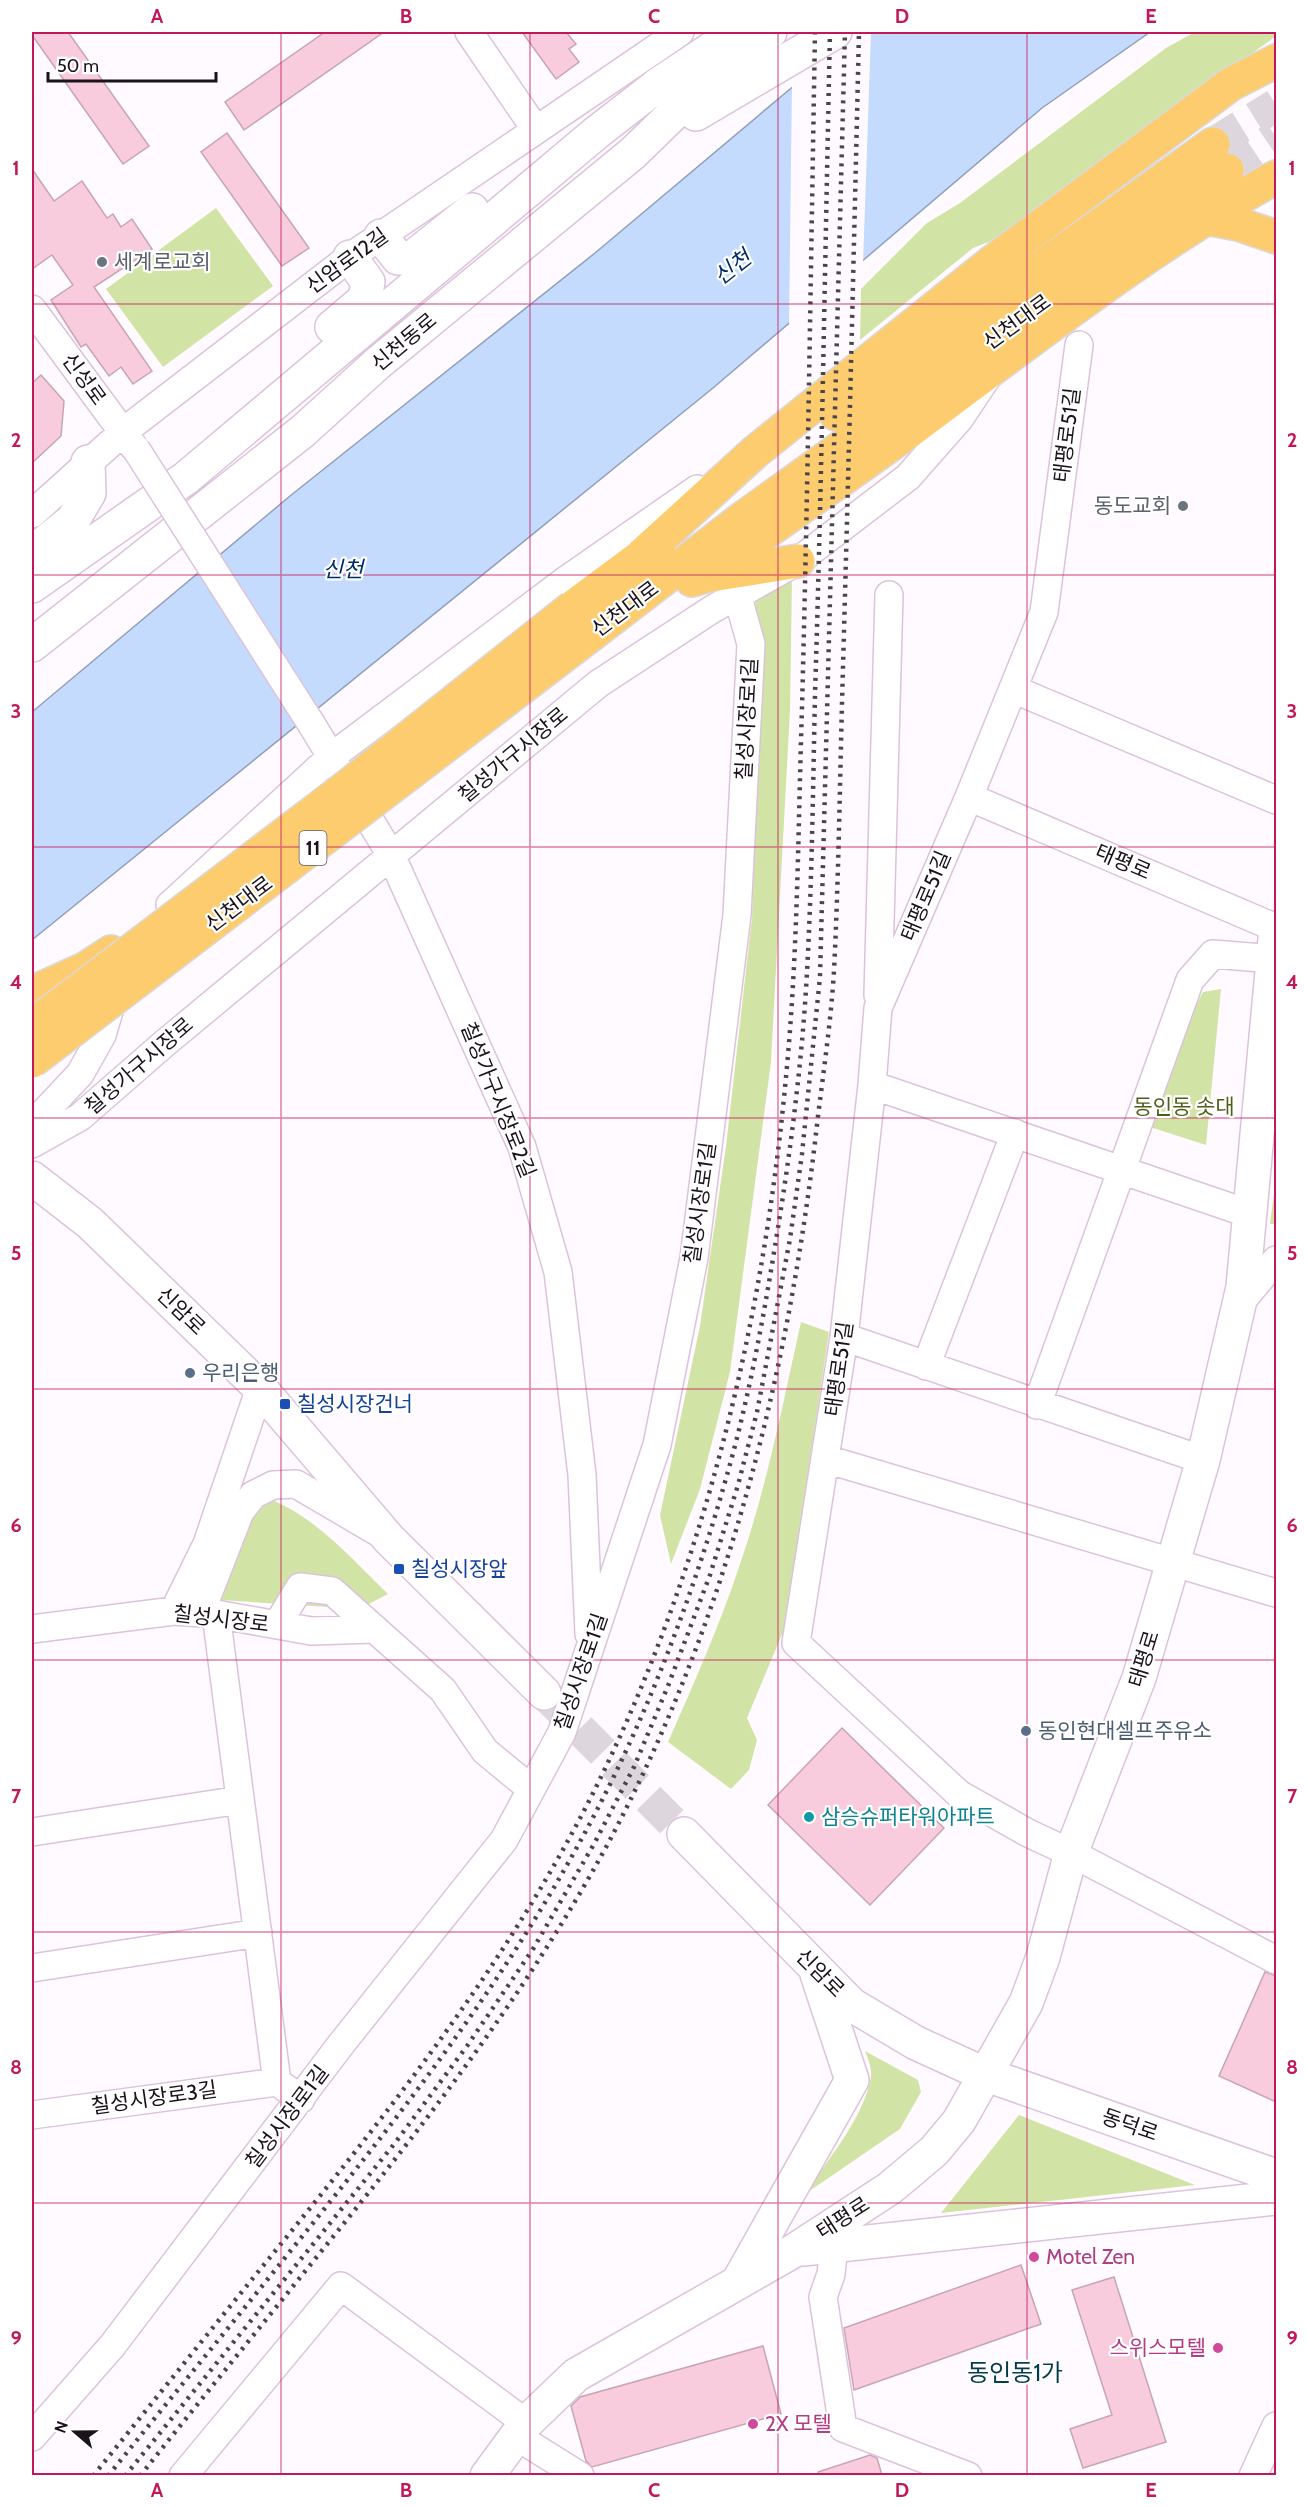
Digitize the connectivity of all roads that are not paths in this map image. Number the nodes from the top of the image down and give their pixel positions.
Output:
1 (469, 32) edge
2 (680, 32) edge
3 (737, 32) edge
4 (770, 32) edge
5 (835, 32) edge
6 (1276, 61) edge
7 (1182, 122) junction
8 (536, 130) junction
9 (596, 133) junction
10 (628, 157) junction
11 (1225, 172) junction
12 (1276, 177) edge
13 (1206, 218) junction
14 (381, 236) junction
15 (1276, 237) edge
16 (350, 257) junction
17 (32, 309) edge
18 (1079, 345) dead end
19 (992, 370) junction
20 (783, 430) junction
21 (129, 440) junction
22 (88, 462) junction
23 (186, 478) junction
24 (32, 514) edge
25 (32, 553) edge
26 (642, 555) junction
27 (798, 561) junction
28 (706, 576) junction
29 (32, 586) edge
30 (737, 594) junction
31 (890, 596) dead end
32 (639, 598) junction
33 (32, 645) edge
34 (1013, 689) junction
35 (331, 757) junction
36 (969, 797) junction
37 (1276, 800) edge
38 (391, 855) junction
39 (144, 928) junction
40 (1275, 943) edge
41 (32, 993) edge
42 (878, 1008) junction
43 (32, 1026) edge
44 (32, 1061) edge
45 (872, 1085) junction
46 (32, 1125) edge
47 (1016, 1133) junction
48 (32, 1144) edge
49 (1120, 1169) junction
50 (32, 1178) edge
51 (1250, 1214) junction
52 (1276, 1260) edge
53 (1239, 1304) junction
54 (844, 1337) junction
55 (926, 1366) junction
56 (260, 1388) junction
57 (1037, 1405) junction
58 (826, 1459) junction
59 (1203, 1460) junction
60 (389, 1539) junction
61 (1173, 1561) junction
62 (1276, 1593) edge
63 (174, 1611) junction
64 (216, 1614) junction
65 (277, 1625) junction
66 (32, 1629) edge
67 (375, 1629) junction
68 (590, 1650) junction
69 (544, 1693) tunnel mouth
70 (531, 1789) junction
71 (240, 1800) junction
72 (32, 1832) edge
73 (684, 1834) tunnel mouth
74 (1071, 1853) junction
75 (258, 1933) junction
76 (1276, 1960) edge
77 (814, 1967) junction
78 (32, 1968) edge
79 (984, 2074) junction
80 (277, 2082) junction
81 (301, 2099) junction
82 (32, 2115) edge
83 (1276, 2176) edge
84 (1276, 2198) edge
85 (834, 2246) junction
86 (795, 2250) junction
87 (738, 2282) junction
88 (1276, 2426) edge
89 (521, 2429) junction
90 (32, 2437) edge
91 (183, 2475) edge
92 (487, 2475) edge
93 (580, 2475) edge
94 (968, 2475) edge
95 (1253, 2475) edge

1 - 8 street
2 - 8 street, 신암로12길
3 - 9 main road, 신천동로
4 - 10 main road, 신천동로
5 - 10 main road
6 - 7 highway
7 - 11 highway
7 - 20 highway
8 - 14 street, 신암로12길
9 - 10 main road
9 - 14 main road
9 - 23 main road, 신천동로
10 - 33 main road, 신천동로
11 - 12 highway
11 - 13 highway
11 - 26 highway, 신천대로
11 - 32 highway, 신천대로
13 - 15 highway
13 - 19 highway
14 - 16 street, 신암로12길
16 - 21 street, 신암로12길
16 - 23 main road
17 - 21 street, 신성로
18 - 34 street, 태평로51길
19 - 27 street, 칠성가구시장로
19 - 28 highway
20 - 26 highway
20 - 35 street
21 - 22 street, 신암로12길
21 - 35 street, 신성로, bridge
22 - 24 street, 신암로12길
22 - 25 main road
23 - 29 main road, 신천동로
26 - 43 highway, 신천대로 / 11, bridge
27 - 28 highway
27 - 30 street, 칠성가구시장로
28 - 32 highway
30 - 38 street, 칠성가구시장로
30 - 68 street, 칠성시장로1길
31 - 42 street
32 - 44 highway, 신천대로 / 11, bridge
34 - 36 street, 태평로51길
34 - 37 street
35 - 38 street, 칠성가구시장로2길
35 - 39 street
36 - 40 street, 태평로
36 - 42 street, 태평로51길
38 - 48 street, 칠성가구시장로
38 - 68 street, 칠성가구시장로2길
39 - 41 highway
39 - 46 street
40 - 49 street
40 - 51 main road, 태평로
42 - 45 street, 태평로51길
45 - 47 street
45 - 54 street, 태평로51길
47 - 49 street
47 - 55 street
49 - 51 street
49 - 57 street
50 - 56 main road, 신암로
51 - 53 main road, 태평로
52 - 53 street
53 - 59 main road, 태평로
54 - 55 street
54 - 58 street, 태평로51길
55 - 57 street
56 - 60 main road, 신암로
56 - 63 street
57 - 59 street
58 - 61 street
58 - 74 street, 태평로51길
59 - 61 main road, 태평로
60 - 63 street, 신암로
60 - 69 main road, 신암로
61 - 62 street
61 - 74 main road, 태평로
63 - 64 street, 칠성시장로
63 - 66 street, 칠성시장로
64 - 65 street, 칠성시장로
64 - 71 street
65 - 67 street, 칠성시장로
65 - 67 street
67 - 70 street
68 - 70 street, 칠성시장로1길
70 - 81 street, 칠성시장로1길
71 - 72 street
71 - 75 street
73 - 77 main road, 신암로
74 - 76 street
74 - 79 main road, 태평로
75 - 78 street
75 - 80 street
77 - 79 main road, 신암로
77 - 87 main road
79 - 83 main road, 동덕로
79 - 86 main road, 태평로
80 - 81 street
80 - 82 street, 칠성시장로3길
81 - 90 street, 칠성시장로1길
84 - 85 main road
85 - 86 main road
85 - 94 street
86 - 87 main road, 태평로
87 - 89 main road, 태평로
88 - 95 street
89 - 91 street
89 - 92 main road, 태평로
89 - 93 street

